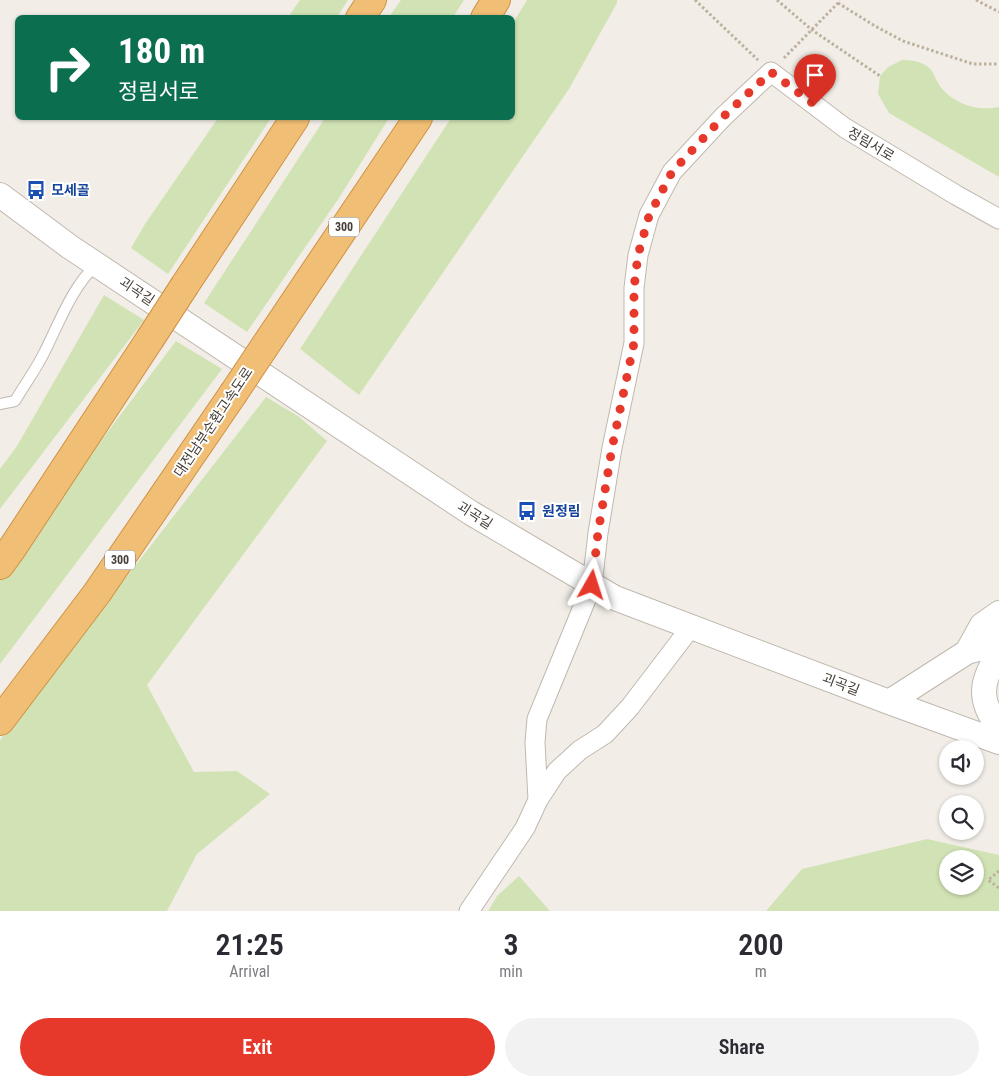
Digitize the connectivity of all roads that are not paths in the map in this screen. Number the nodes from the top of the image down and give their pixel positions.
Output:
1 (372, 0) edge
2 (496, 0) edge
3 (362, 15) edge
4 (487, 15) edge
5 (294, 120) edge
6 (417, 120) edge
7 (0, 195) edge
8 (999, 219) edge
9 (97, 264) junction
10 (0, 404) edge
11 (0, 565) edge
12 (592, 585) junction
13 (999, 613) edge
14 (691, 626) junction
15 (999, 640) edge
16 (967, 652) junction
17 (999, 653) edge
18 (889, 702) junction
19 (0, 721) edge
20 (999, 728) edge
21 (999, 742) edge
22 (538, 800) junction
23 (469, 911) edge

1 - 3 highway
2 - 4 highway
5 - 11 highway, bridge
6 - 19 highway, 대전남부순환고속도로 / 300, bridge
7 - 9 street, 괴곡길
8 - 12 street, 정림서로
9 - 10 lane
9 - 12 street, 괴곡길
12 - 14 street, 괴곡길
12 - 22 street
13 - 16 street
14 - 18 street, 괴곡길
14 - 22 street
15 - 16 street
16 - 18 street
17 - 20 street
18 - 21 street, 괴곡길
22 - 23 street

